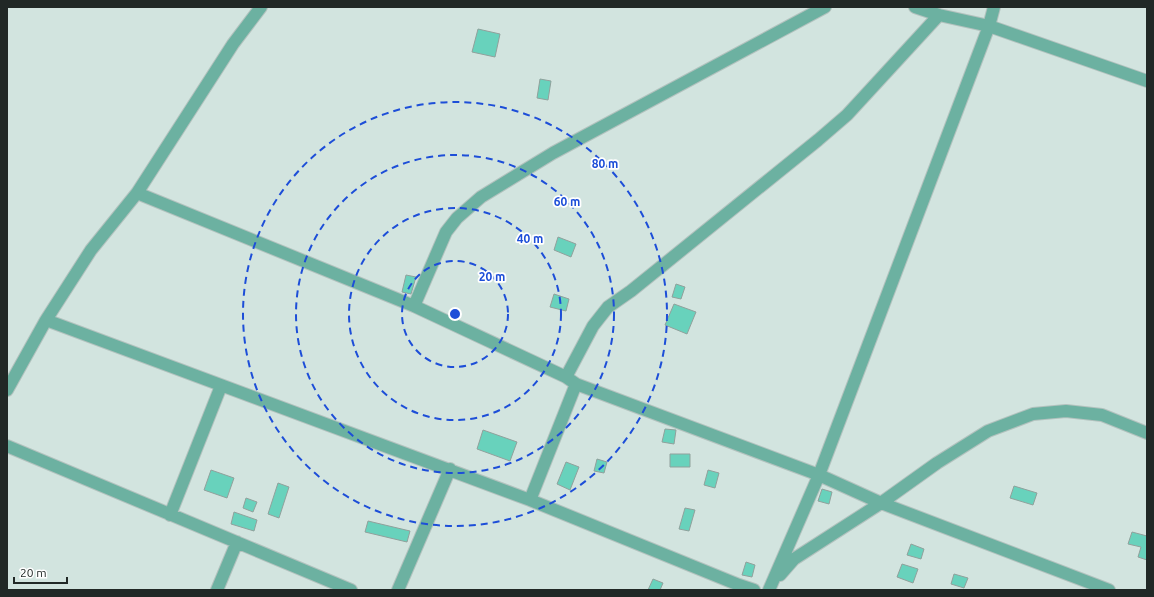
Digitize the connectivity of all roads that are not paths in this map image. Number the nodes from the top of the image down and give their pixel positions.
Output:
1 (261, 7) edge
2 (825, 7) edge
3 (914, 7) edge
4 (994, 7) edge
5 (939, 15) junction
6 (989, 26) junction
7 (1147, 81) edge
8 (137, 193) junction
9 (414, 306) junction
10 (46, 320) junction
11 (571, 380) junction
12 (221, 386) junction
13 (7, 390) edge
14 (1147, 433) edge
15 (7, 446) edge
16 (450, 469) junction
17 (819, 475) junction
18 (530, 500) junction
19 (881, 502) junction
20 (170, 514) junction
21 (237, 542) junction
22 (771, 587) edge
23 (217, 590) edge
24 (351, 590) edge
25 (398, 590) edge
26 (754, 590) edge
27 (1109, 590) edge

1 - 8 street
2 - 9 street
3 - 5 street
4 - 6 street
5 - 6 street
5 - 11 street
6 - 7 street
6 - 17 street
8 - 9 street
8 - 10 street
9 - 11 street
10 - 12 street
10 - 13 street
11 - 17 street
11 - 18 street
12 - 16 street
12 - 20 street
14 - 19 street
15 - 20 street
16 - 18 street
16 - 25 street
17 - 19 street
17 - 22 street
18 - 26 street
19 - 22 street
19 - 27 street
20 - 21 street
21 - 23 street
21 - 24 street

